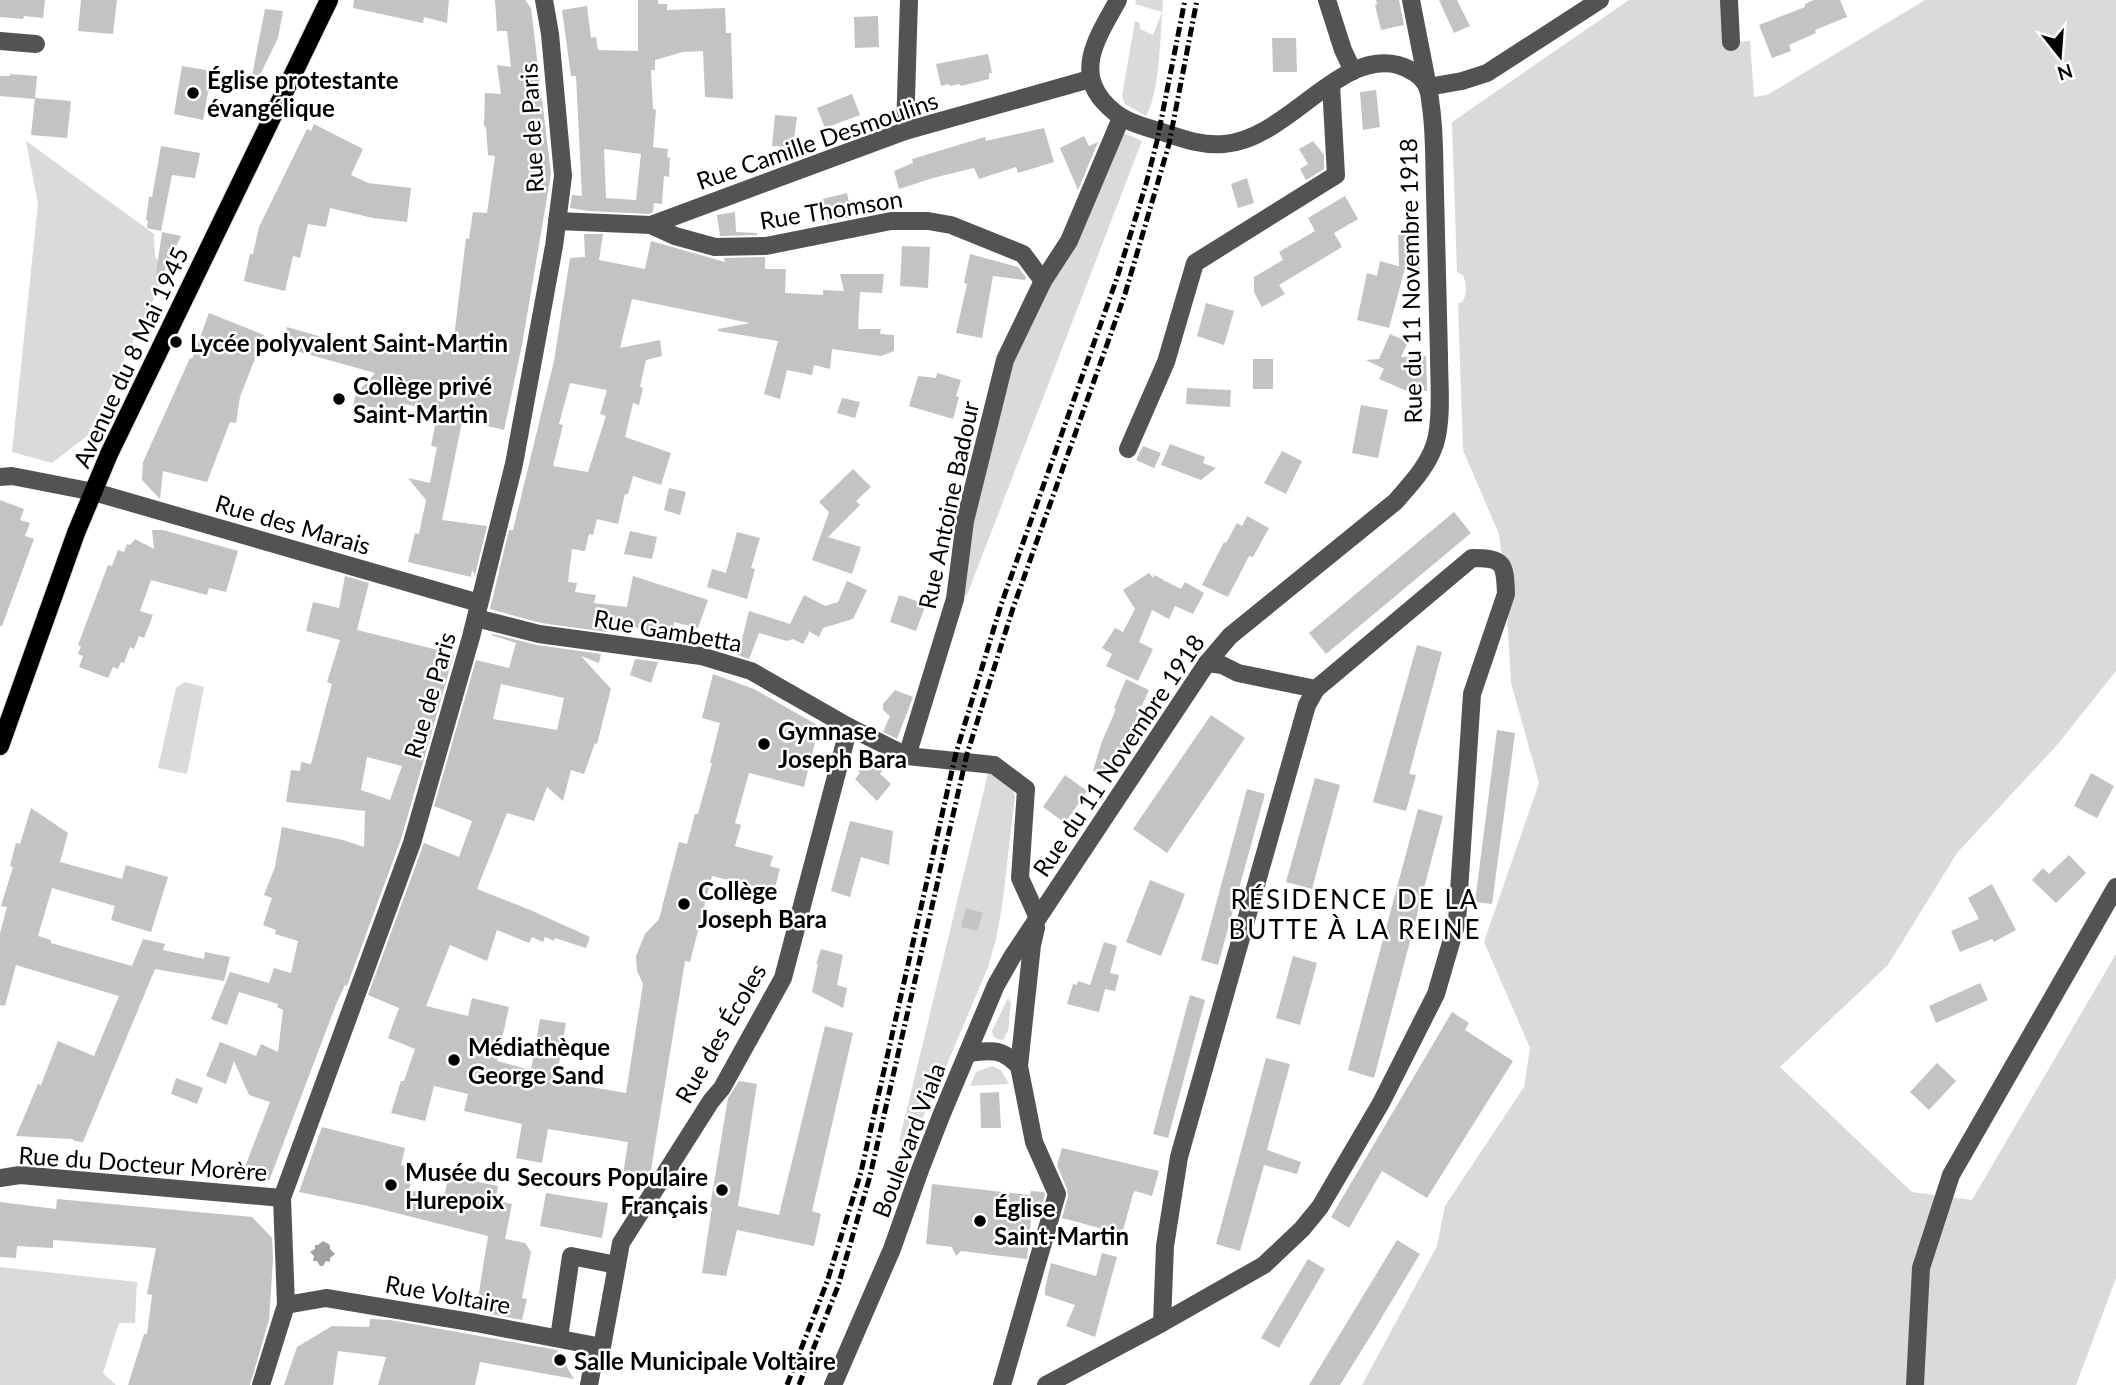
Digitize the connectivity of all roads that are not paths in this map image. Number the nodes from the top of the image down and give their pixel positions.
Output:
1 (328, 0) edge
2 (544, 0) edge
3 (909, 0) edge
4 (1118, 0) edge
5 (1327, 0) edge
6 (1411, 0) edge
7 (1600, 0) edge
8 (1729, 0) edge
9 (0, 41) edge
10 (1731, 42) dead end
11 (36, 44) dead end
12 (1353, 71) junction
13 (1090, 79) junction
14 (1331, 85) junction
15 (1428, 87) junction
16 (1121, 118) junction
17 (905, 131) junction
18 (557, 221) junction
19 (651, 225) junction
20 (1043, 281) junction
21 (1128, 449) dead end
22 (0, 477) edge
23 (94, 492) junction
24 (477, 610) junction
25 (1207, 663) junction
26 (1316, 689) junction
27 (849, 727) junction
28 (0, 746) edge
29 (906, 756) junction
30 (2116, 887) edge
31 (1038, 918) junction
32 (968, 1053) junction
33 (1019, 1066) junction
34 (0, 1178) edge
35 (282, 1198) junction
36 (617, 1265) junction
37 (286, 1305) junction
38 (1162, 1323) junction
39 (559, 1338) junction
40 (602, 1347) junction
41 (261, 1385) edge
42 (589, 1385) edge
43 (834, 1385) edge
44 (1002, 1385) edge
45 (1046, 1385) edge
46 (1915, 1385) edge

1 - 23 main road, Avenue du 8 Mai 1945
2 - 18 street, Rue de Paris
3 - 17 street
4 - 13 street
5 - 12 street
6 - 15 street, Rue du 11 Novembre 1918
7 - 15 street
8 - 10 street
9 - 11 street
12 - 14 street
12 - 15 street
13 - 16 street
13 - 17 street, Rue Camille Desmoulins
14 - 16 street
14 - 21 street
15 - 25 street, Rue du 11 Novembre 1918
16 - 20 street, Rue Antoine Badour
17 - 19 street, Rue Camille Desmoulins
18 - 19 street, Rue Camille Desmoulins
18 - 24 street, Rue de Paris
19 - 20 street, Rue Thomson
20 - 29 street, Rue Antoine Badour
22 - 23 street, Rue des Marais
23 - 24 street, Rue des Marais
23 - 28 main road, Avenue du 8 Mai 1945
24 - 27 street, Rue Gambetta
24 - 35 street, Rue de Paris
25 - 26 street
25 - 31 street, Rue du 11 Novembre 1918
26 - 38 street
26 - 38 street
27 - 29 street, Rue Gambetta
27 - 36 street, Rue des Écoles
29 - 31 street, Rue Gambetta
30 - 46 street
31 - 32 street, Boulevard Viala
31 - 33 street
32 - 33 street
32 - 43 street, Boulevard Viala
33 - 44 street
34 - 35 street, Rue du Docteur Morère
35 - 37 street, Rue de Paris
36 - 39 street
36 - 40 street, Rue des Écoles
37 - 39 street, Rue Voltaire
37 - 41 street, Rue de Paris
38 - 45 street
39 - 40 street, Rue Voltaire
40 - 42 street, Rue des Écoles

